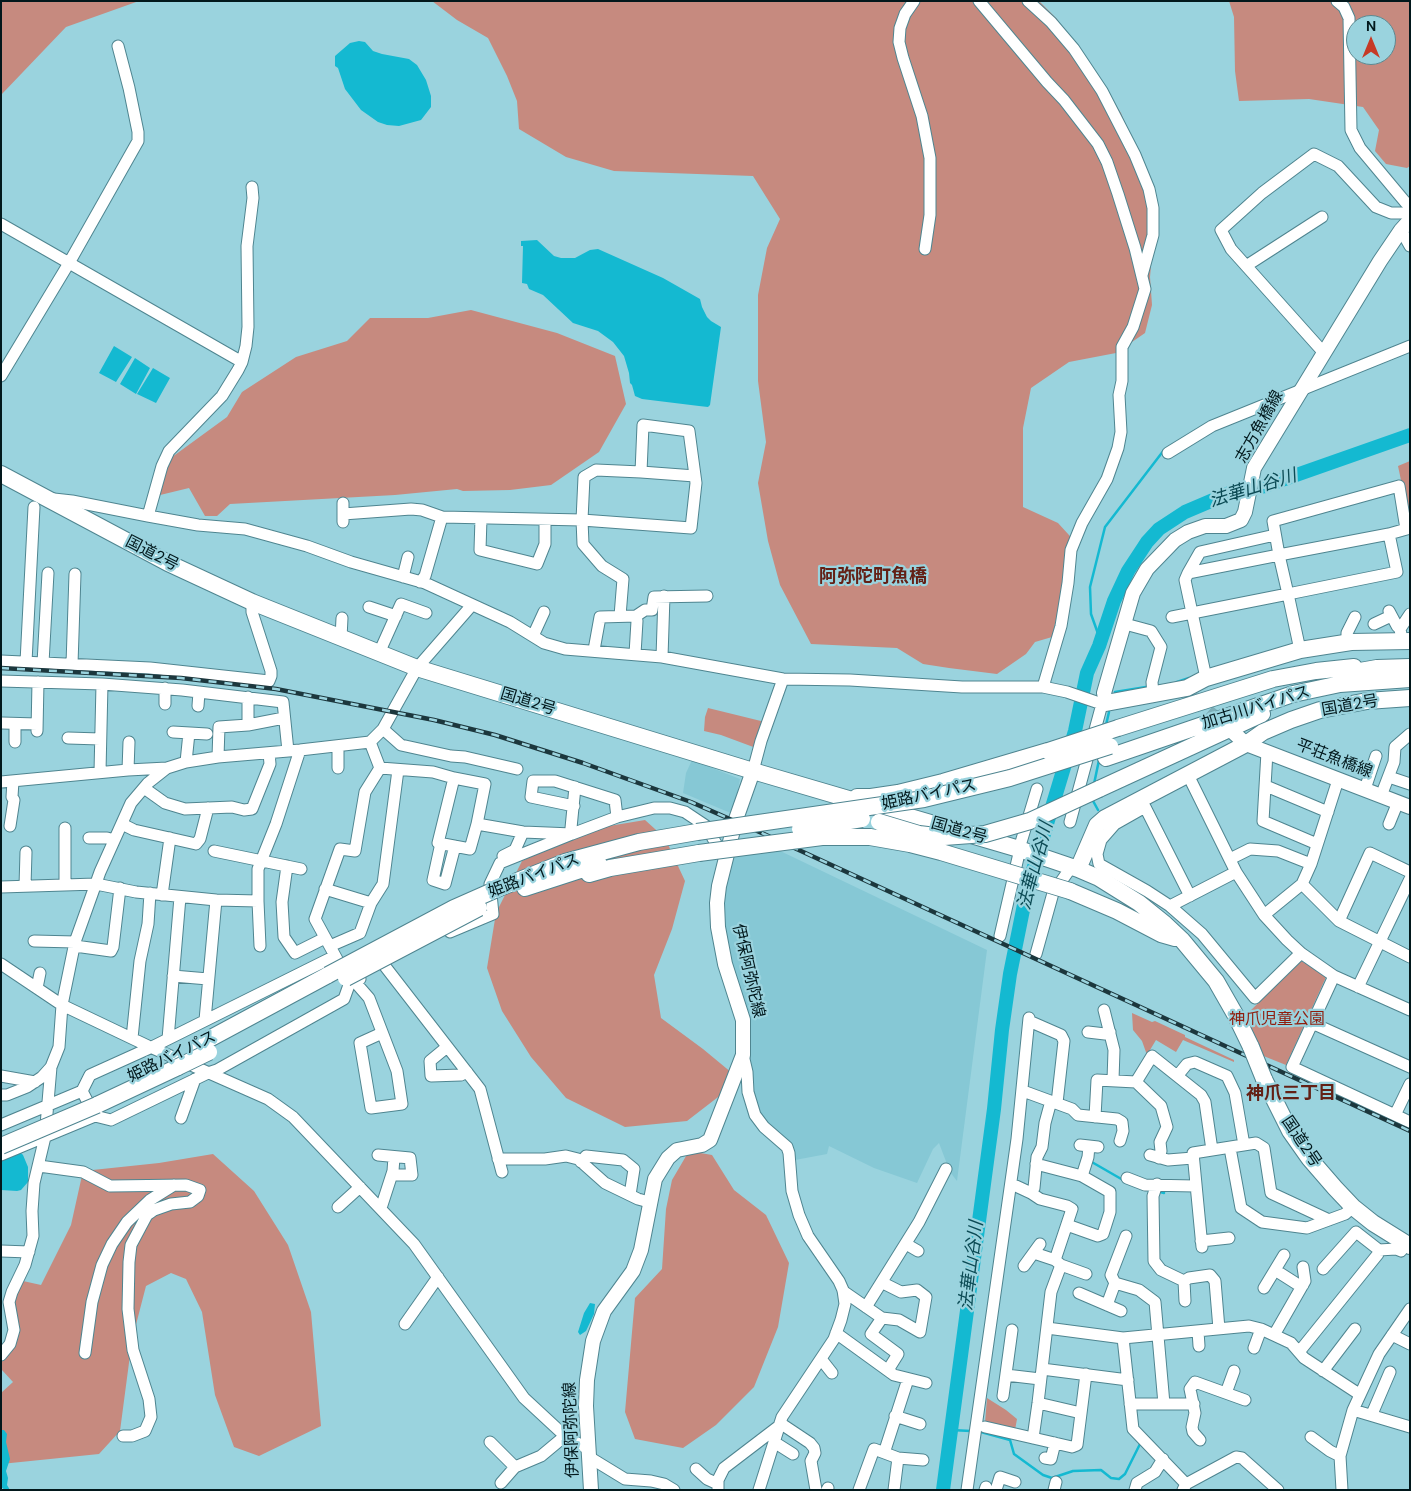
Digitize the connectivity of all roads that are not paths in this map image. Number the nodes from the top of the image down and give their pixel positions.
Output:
1 (914, 1) edge
2 (979, 1) edge
3 (1028, 1) edge
4 (1337, 1) edge
5 (118, 46) dead end
6 (252, 187) dead end
7 (1410, 203) edge
8 (1410, 213) edge
9 (1322, 218) dead end
10 (1, 224) edge
11 (1405, 225) edge
12 (1410, 246) edge
13 (925, 249) dead end
14 (69, 263) junction
15 (1246, 266) junction
16 (1142, 275) junction
17 (1410, 346) edge
18 (1324, 353) junction
19 (242, 362) junction
20 (1, 376) edge
21 (1301, 390) junction
22 (1168, 453) dead end
23 (641, 472) junction
24 (695, 476) junction
25 (5, 479) edge
26 (40, 503) junction
27 (343, 513) dead end
28 (148, 516) junction
29 (442, 517) junction
30 (481, 518) junction
31 (545, 520) junction
32 (582, 520) junction
33 (1408, 529) edge
34 (1275, 534) junction
35 (1390, 534) junction
36 (1280, 555) junction
37 (408, 557) dead end
38 (48, 573) dead end
39 (1188, 573) junction
40 (75, 574) dead end
41 (403, 577) junction
42 (420, 582) junction
43 (1288, 594) junction
44 (664, 596) junction
45 (708, 596) dead end
46 (252, 602) junction
47 (472, 605) junction
48 (369, 607) dead end
49 (544, 612) dead end
50 (426, 614) dead end
51 (1191, 614) junction
52 (1410, 614) edge
53 (396, 616) junction
54 (620, 616) junction
55 (636, 616) junction
56 (1172, 617) dead end
57 (1356, 617) dead end
58 (342, 618) dead end
59 (1125, 624) junction
60 (1374, 624) dead end
61 (533, 636) junction
62 (1404, 637) edge
63 (341, 638) junction
64 (1347, 639) junction
65 (1300, 646) junction
66 (594, 650) junction
67 (379, 653) junction
68 (636, 654) junction
69 (662, 657) junction
70 (1, 660) edge
71 (26, 662) junction
72 (43, 663) junction
73 (72, 664) junction
74 (1410, 667) edge
75 (417, 668) junction
76 (1205, 673) junction
77 (1381, 674) junction
78 (1410, 678) edge
79 (783, 679) junction
80 (1, 681) edge
81 (38, 682) junction
82 (102, 684) junction
83 (1043, 687) junction
84 (165, 688) junction
85 (1152, 689) junction
86 (199, 692) junction
87 (248, 697) junction
88 (1410, 698) edge
89 (1101, 703) junction
90 (165, 704) dead end
91 (198, 706) dead end
92 (284, 718) junction
93 (2, 723) edge
94 (16, 724) junction
95 (248, 725) junction
96 (383, 729) junction
97 (173, 732) dead end
98 (188, 733) junction
99 (1234, 733) tunnel mouth
100 (207, 734) dead end
101 (1410, 734) edge
102 (68, 738) dead end
103 (100, 739) junction
104 (15, 742) dead end
105 (129, 742) dead end
106 (370, 742) junction
107 (1246, 744) junction
108 (338, 746) junction
109 (300, 750) junction
110 (288, 751) junction
111 (1108, 752) joint
112 (1267, 752) junction
113 (269, 753) junction
114 (1376, 756) dead end
115 (218, 757) junction
116 (186, 762) junction
117 (514, 767) dead end
118 (167, 768) junction
119 (338, 768) dead end
120 (380, 768) junction
121 (128, 770) junction
122 (398, 770) junction
123 (100, 772) junction
124 (753, 774) junction
125 (1188, 775) junction
126 (1389, 777) junction
127 (454, 778) junction
128 (1338, 780) junction
129 (7, 782) edge
130 (1410, 784) edge
131 (1266, 786) junction
132 (575, 787) junction
133 (144, 788) junction
134 (1036, 789) dead end
135 (1365, 790) junction
136 (1382, 793) junction
137 (844, 798) junction
138 (1404, 804) edge
139 (574, 806) junction
140 (208, 808) junction
141 (1328, 812) junction
142 (617, 818) junction
143 (1070, 822) dead end
144 (122, 824) junction
145 (477, 824) junction
146 (1389, 824) dead end
147 (10, 826) dead end
148 (65, 828) dead end
149 (523, 832) junction
150 (572, 834) junction
151 (89, 838) dead end
152 (170, 838) junction
153 (114, 840) junction
154 (698, 842) junction
155 (441, 844) junction
156 (1317, 844) junction
157 (455, 846) junction
158 (1020, 849) junction
159 (214, 850) dead end
160 (26, 852) dead end
161 (498, 858) dead end
162 (1230, 859) junction
163 (725, 860) junction
164 (261, 861) junction
165 (1311, 864) junction
166 (287, 866) junction
167 (1072, 866) junction
168 (301, 869) dead end
169 (1236, 872) junction
170 (1410, 872) edge
171 (1410, 879) edge
172 (65, 884) junction
173 (96, 884) junction
174 (1302, 884) junction
175 (25, 886) junction
176 (1, 887) edge
177 (120, 888) junction
178 (325, 889) junction
179 (150, 893) junction
180 (162, 895) junction
181 (1190, 896) junction
182 (180, 897) junction
183 (216, 900) junction
184 (258, 901) junction
185 (371, 903) junction
186 (1399, 904) junction
187 (1170, 906) junction
188 (1410, 910) edge
189 (1264, 915) junction
190 (1339, 921) junction
191 (1000, 936) dead end
192 (1182, 940) junction
193 (34, 941) dead end
194 (1380, 942) junction
195 (75, 944) junction
196 (260, 946) dead end
197 (330, 947) junction
198 (1301, 953) junction
199 (1036, 954) dead end
200 (1410, 956) edge
201 (1, 964) edge
202 (384, 966) junction
203 (40, 973) dead end
204 (173, 976) junction
205 (1334, 976) junction
206 (208, 979) junction
207 (341, 982) junction
208 (1358, 987) junction
209 (37, 988) junction
210 (62, 1004) junction
211 (1104, 1010) dead end
212 (1410, 1010) edge
213 (205, 1020) junction
214 (1312, 1023) junction
215 (1088, 1032) dead end
216 (1110, 1032) junction
217 (382, 1033) junction
218 (132, 1038) junction
219 (168, 1039) junction
220 (152, 1047) junction
221 (447, 1047) junction
222 (743, 1056) junction
223 (51, 1067) junction
224 (1410, 1067) edge
225 (467, 1072) junction
226 (208, 1073) junction
227 (1178, 1075) junction
228 (1, 1076) edge
229 (195, 1079) junction
230 (1113, 1080) junction
231 (35, 1082) junction
232 (1136, 1082) junction
233 (1410, 1084) edge
234 (1023, 1091) junction
235 (1, 1095) edge
236 (92, 1102) junction
237 (1054, 1102) junction
238 (48, 1104) junction
239 (1395, 1115) junction
240 (1095, 1117) junction
241 (181, 1118) dead end
242 (1410, 1122) edge
243 (1, 1125) edge
244 (1, 1134) edge
245 (1125, 1135) dead end
246 (45, 1137) junction
247 (1244, 1145) junction
248 (1, 1146) edge
249 (1089, 1146) dead end
250 (1230, 1148) junction
251 (1212, 1150) junction
252 (1, 1155) edge
253 (378, 1155) dead end
254 (394, 1157) junction
255 (1193, 1158) junction
256 (498, 1159) junction
257 (581, 1162) junction
258 (1036, 1164) junction
259 (39, 1166) junction
260 (946, 1169) dead end
261 (502, 1172) dead end
262 (392, 1175) junction
263 (1082, 1176) junction
264 (1127, 1178) dead end
265 (1157, 1184) junction
266 (174, 1185) junction
267 (360, 1186) junction
268 (1011, 1186) junction
269 (1195, 1186) junction
270 (1031, 1193) junction
271 (630, 1195) junction
272 (649, 1202) junction
273 (338, 1207) dead end
274 (1353, 1207) junction
275 (380, 1208) junction
276 (1328, 1220) junction
277 (1067, 1225) junction
278 (1126, 1236) dead end
279 (1229, 1238) dead end
280 (906, 1244) junction
281 (1408, 1245) edge
282 (1379, 1250) junction
283 (1, 1251) edge
284 (918, 1251) dead end
285 (29, 1252) junction
286 (1284, 1255) dead end
287 (1058, 1262) junction
288 (1024, 1266) dead end
289 (1304, 1267) dead end
290 (1323, 1269) dead end
291 (1275, 1270) junction
292 (1086, 1274) dead end
293 (438, 1278) junction
294 (1184, 1281) junction
295 (883, 1282) junction
296 (1115, 1283) junction
297 (1303, 1285) junction
298 (1265, 1288) dead end
299 (843, 1291) junction
300 (7, 1292) edge
301 (1079, 1293) dead end
302 (1185, 1301) dead end
303 (1107, 1305) junction
304 (866, 1307) junction
305 (1410, 1309) edge
306 (1121, 1311) dead end
307 (6, 1315) edge
308 (882, 1318) junction
309 (405, 1324) dead end
310 (1047, 1328) junction
311 (1220, 1329) junction
312 (1261, 1329) junction
313 (1355, 1329) dead end
314 (1012, 1330) dead end
315 (1198, 1331) junction
316 (836, 1333) junction
317 (1158, 1334) junction
318 (1274, 1335) junction
319 (1392, 1335) junction
320 (1123, 1338) junction
321 (1410, 1344) edge
322 (1199, 1346) dead end
323 (1254, 1348) dead end
324 (1299, 1352) junction
325 (86, 1353) dead end
326 (1, 1356) edge
327 (821, 1359) junction
328 (888, 1370) junction
329 (1234, 1371) dead end
330 (1323, 1371) junction
331 (1390, 1372) dead end
332 (831, 1374) dead end
333 (1006, 1374) junction
334 (1041, 1374) junction
335 (1086, 1374) junction
336 (908, 1379) junction
337 (1128, 1380) junction
338 (926, 1383) dead end
339 (1226, 1393) junction
340 (1359, 1394) junction
341 (1003, 1396) dead end
342 (1245, 1400) dead end
343 (1038, 1403) junction
344 (1130, 1404) junction
345 (1164, 1404) junction
346 (1194, 1404) junction
347 (1352, 1410) junction
348 (1081, 1413) junction
349 (1372, 1414) junction
350 (895, 1416) junction
351 (779, 1424) junction
352 (920, 1424) dead end
353 (985, 1427) dead end
354 (1410, 1427) edge
355 (123, 1436) dead end
356 (565, 1436) junction
357 (1311, 1437) dead end
358 (1033, 1438) junction
359 (1201, 1440) dead end
360 (490, 1442) dead end
361 (774, 1442) junction
362 (1055, 1443) junction
363 (886, 1447) dead end
364 (588, 1453) junction
365 (793, 1454) dead end
366 (1335, 1454) junction
367 (898, 1458) junction
368 (1045, 1458) dead end
369 (1163, 1459) junction
370 (923, 1460) dead end
371 (515, 1467) junction
372 (696, 1469) dead end
373 (1015, 1482) dead end
374 (501, 1483) dead end
375 (626, 1484) edge
376 (818, 1485) edge
377 (1264, 1485) edge
378 (718, 1487) edge
379 (1185, 1487) edge
380 (672, 1489) edge
381 (989, 1489) edge
382 (591, 1490) edge
383 (759, 1490) edge
384 (859, 1490) edge
385 (894, 1490) edge
386 (967, 1490) edge
387 (1136, 1490) edge
388 (1278, 1490) edge
389 (1342, 1490) edge

1 - 13 street
2 - 16 street
3 - 16 street
4 - 7 street
5 - 14 street
6 - 19 street
8 - 15 street
9 - 15 street
10 - 14 street
11 - 12 street
11 - 18 main road, 志方魚橋線
14 - 19 street
14 - 20 street
15 - 18 street
16 - 83 street
17 - 21 street
18 - 21 main road, 志方魚橋線
19 - 28 street
21 - 22 street
21 - 59 main road, 志方魚橋線
23 - 24 street
23 - 24 street
23 - 32 street
24 - 32 street
25 - 26 highway, 国道2号
26 - 28 street
26 - 46 highway, 国道2号
26 - 71 street
27 - 29 street
28 - 41 street
29 - 30 street
29 - 42 street
30 - 31 street
30 - 31 street
31 - 32 street
32 - 54 street
33 - 34 street
33 - 35 street
34 - 36 street
34 - 39 street
35 - 36 street
35 - 43 street
36 - 39 street
36 - 43 street
37 - 41 street
38 - 72 street
39 - 51 street
40 - 73 street
41 - 42 street
42 - 47 street
43 - 51 street
43 - 65 street
44 - 45 street
44 - 55 street
44 - 69 street
46 - 63 highway, 国道2号
46 - 73 street
47 - 61 street
47 - 75 street
48 - 53 street
49 - 61 street
50 - 53 street
51 - 56 street
51 - 76 street
52 - 62 street
53 - 67 street
54 - 55 street
54 - 66 street
55 - 68 street
57 - 64 street
58 - 63 street
59 - 85 street
59 - 89 main road, 志方魚橋線
60 - 62 street
61 - 66 street
62 - 64 highway
63 - 67 highway, 国道2号
64 - 65 highway
65 - 76 highway
66 - 68 street
67 - 75 highway, 国道2号
68 - 69 street
69 - 79 street
70 - 71 street
71 - 72 street
72 - 73 street
74 - 77 highway, 加古川バイパス
75 - 96 street
75 - 124 highway, 国道2号
76 - 85 highway
77 - 78 highway, 加古川バイパス
77 - 111 highway, 加古川バイパス
77 - 124 highway, bridge
77 - 137 highway, bridge
79 - 83 street
79 - 124 street
80 - 81 street
81 - 82 street
81 - 94 street
82 - 84 street
82 - 103 street
83 - 89 street
84 - 86 street
84 - 90 street
85 - 89 highway
86 - 87 street
86 - 91 street
87 - 92 street
87 - 95 street
88 - 107 highway, 国道2号
89 - 143 street
92 - 95 street
92 - 110 street
93 - 94 street
94 - 104 street
95 - 115 street
96 - 106 street
96 - 117 street
97 - 98 street
98 - 100 street
98 - 116 street
99 - 107 main road
101 - 126 street
102 - 103 street
103 - 123 street
105 - 121 street
106 - 108 street
106 - 120 street
107 - 112 main road, 平荘魚橋線
107 - 125 highway, 国道2号
108 - 109 street
108 - 119 street
109 - 110 street
109 - 164 street
110 - 113 street
111 - 154 highway, 姫路バイパス, bridge
112 - 128 main road, 平荘魚橋線
112 - 131 street
113 - 115 street
113 - 140 street
114 - 135 street
115 - 116 street
116 - 118 street
118 - 121 street
118 - 133 street
120 - 122 street
120 - 178 street
121 - 123 street
122 - 127 street
122 - 185 street
123 - 129 street
124 - 137 highway, 国道2号
124 - 163 main road, 伊保阿弥陀線
125 - 162 street
125 - 167 highway, 国道2号
126 - 130 street
126 - 136 street
127 - 145 street
127 - 155 street
128 - 135 main road, 平荘魚橋線
128 - 141 street
129 - 147 street
131 - 141 street
131 - 156 street
132 - 139 street
132 - 139 street
132 - 142 street
133 - 140 street
133 - 144 street
134 - 158 street
135 - 136 main road, 平荘魚橋線
136 - 138 main road, 平荘魚橋線
137 - 158 highway, 国道2号
138 - 146 street
139 - 150 street
140 - 152 street
141 - 156 street
142 - 150 street
142 - 163 street
144 - 152 street
144 - 153 street
145 - 149 street
145 - 157 street
148 - 172 street
149 - 150 street
149 - 161 street
150 - 202 street
151 - 153 street
152 - 180 street
153 - 173 street
154 - 192 highway, bridge
154 - 207 highway, 姫路バイパス, bridge
155 - 157 street
155 - 157 street
156 - 165 street
158 - 167 highway, 国道2号
158 - 191 street
159 - 164 street
160 - 175 street
162 - 165 street
162 - 169 street
163 - 222 main road, 伊保阿弥陀線
164 - 166 street
164 - 184 street
165 - 174 street
166 - 168 street
166 - 197 street
167 - 192 highway, 国道2号
167 - 199 street
169 - 181 street
169 - 189 street
170 - 190 street
171 - 186 street
172 - 173 street
172 - 175 street
173 - 177 street
173 - 195 street
174 - 189 street
174 - 190 street
175 - 176 street
177 - 179 street
177 - 195 street
178 - 185 street
178 - 197 street
179 - 180 street
179 - 218 street
180 - 182 street
181 - 187 street
181 - 187 street
182 - 183 street
182 - 204 street
183 - 184 street
183 - 206 street
184 - 196 street
185 - 197 street
186 - 188 street
186 - 194 street
187 - 198 street
189 - 198 street
190 - 194 street
192 - 274 highway, 国道2号, bridge
193 - 195 street
194 - 200 street
194 - 208 street
195 - 210 street
197 - 207 street
197 - 213 street
198 - 205 street
201 - 209 street
202 - 207 street
202 - 221 street
203 - 209 street
204 - 206 street
204 - 219 street
205 - 208 street
205 - 214 street
206 - 213 street
207 - 217 street
207 - 226 street
207 - 236 highway, 姫路バイパス
208 - 212 street
209 - 210 street
210 - 218 street
210 - 223 street
211 - 216 street
213 - 219 street
214 - 224 street
214 - 239 street
215 - 216 street
216 - 230 street
217 - 217 street
218 - 220 street
219 - 220 street
220 - 226 street
220 - 236 street
221 - 225 street
221 - 225 street
222 - 272 main road, 伊保阿弥陀線
222 - 299 street
223 - 231 street
223 - 238 street
225 - 256 street
226 - 229 street
226 - 267 street
227 - 232 street
227 - 247 street
227 - 251 street
228 - 231 street
229 - 236 street
229 - 241 street
230 - 232 street
230 - 240 street
231 - 235 street
232 - 255 street
233 - 239 street
234 - 237 street
234 - 237 street
234 - 268 street
236 - 238 street
236 - 244 highway, 姫路バイパス
236 - 246 street
236 - 248 highway, 姫路バイパス, bridge
237 - 240 street
237 - 258 street
238 - 243 street
238 - 246 street
239 - 242 street
240 - 245 street
246 - 252 street
246 - 259 street
247 - 250 street
247 - 276 street
249 - 263 street
250 - 251 street
250 - 276 street
251 - 255 street
253 - 254 street
254 - 262 street
254 - 262 street
255 - 269 street
256 - 257 street
256 - 261 street
257 - 271 street
257 - 271 street
258 - 263 street
258 - 270 street
259 - 266 street
259 - 285 street
260 - 280 street
262 - 275 street
263 - 277 street
264 - 265 street
265 - 269 street
265 - 294 street
266 - 325 street
266 - 355 street
267 - 273 street
267 - 275 street
268 - 270 street
268 - 386 street
269 - 279 street
270 - 277 street
271 - 272 street
272 - 364 main road, 伊保阿弥陀線
274 - 276 street
274 - 281 highway, 国道2号
275 - 293 street
277 - 287 street
278 - 296 street
280 - 284 street
280 - 295 street
281 - 282 street
282 - 290 street
282 - 324 street
283 - 285 street
285 - 300 street
286 - 291 street
287 - 288 street
287 - 292 street
287 - 310 street
289 - 297 street
291 - 297 street
291 - 298 street
293 - 309 street
293 - 356 street
294 - 302 street
294 - 311 street
295 - 304 street
295 - 308 street
296 - 303 street
296 - 317 street
297 - 318 street
299 - 304 street
299 - 316 street
300 - 307 street
301 - 303 street
303 - 306 street
304 - 308 street
305 - 319 street
307 - 326 street
308 - 328 street
310 - 320 street
310 - 334 street
311 - 312 street
311 - 315 street
312 - 318 street
312 - 323 street
313 - 330 street
314 - 333 street
315 - 317 street
315 - 322 street
316 - 327 street
316 - 328 street
317 - 320 street
317 - 345 street
318 - 324 street
319 - 321 street
319 - 340 street
320 - 337 street
324 - 330 street
327 - 332 street
327 - 351 street
328 - 336 street
329 - 339 street
330 - 340 street
331 - 349 street
333 - 334 street
333 - 341 street
334 - 335 street
334 - 343 street
335 - 337 street
335 - 348 street
336 - 338 street
336 - 350 street
337 - 344 street
339 - 342 street
339 - 346 street
340 - 347 street
343 - 348 street
343 - 358 street
344 - 345 street
344 - 369 street
345 - 346 street
346 - 359 street
347 - 349 street
347 - 366 street
348 - 362 street
349 - 354 street
350 - 352 street
350 - 363 street
351 - 361 street
351 - 376 street
351 - 378 street
353 - 358 street
356 - 364 street
356 - 371 street
357 - 366 street
358 - 362 street
360 - 371 street
361 - 365 street
361 - 383 street
362 - 368 street
364 - 375 street
364 - 382 main road, 伊保阿弥陀線
366 - 389 street
367 - 370 street
367 - 384 street
367 - 385 street
369 - 379 street
369 - 387 street
371 - 374 street
372 - 378 street
373 - 381 street
375 - 380 street
377 - 379 street
377 - 388 street

